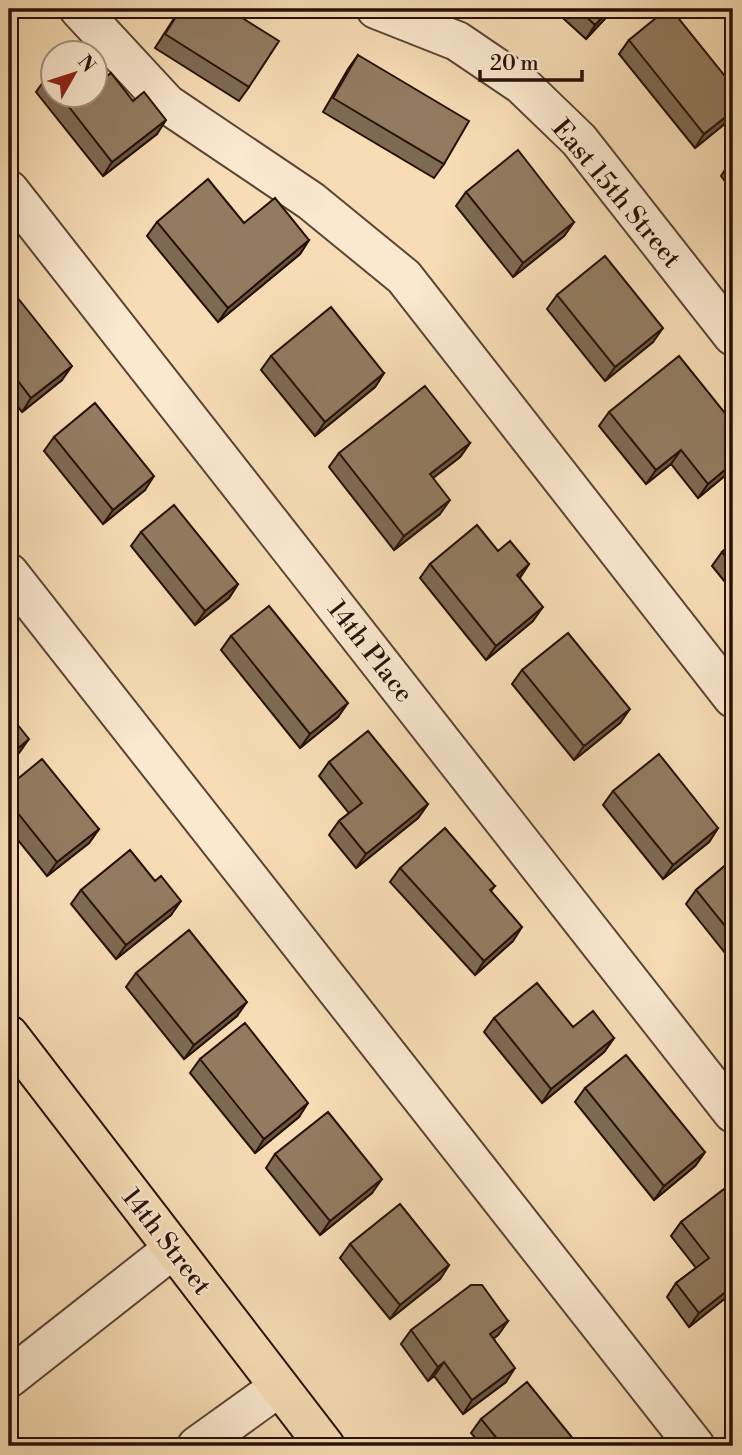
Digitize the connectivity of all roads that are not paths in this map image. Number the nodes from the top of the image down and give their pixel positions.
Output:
1 (79, 9) edge
2 (376, 9) edge
3 (9, 190) edge
4 (733, 335) edge
5 (9, 573) edge
6 (733, 698) edge
7 (9, 1035) edge
8 (733, 1114) edge
9 (173, 1249) junction
10 (9, 1378) edge
11 (278, 1387) junction
12 (197, 1446) edge
13 (324, 1446) edge
14 (695, 1446) edge

1 - 6 street
2 - 4 street, East 15th Street
3 - 8 street, 14th Place
5 - 14 street
7 - 9 main road, 14th Street
9 - 10 street
9 - 11 main road, 14th Street
11 - 12 street
11 - 13 main road, 14th Street

